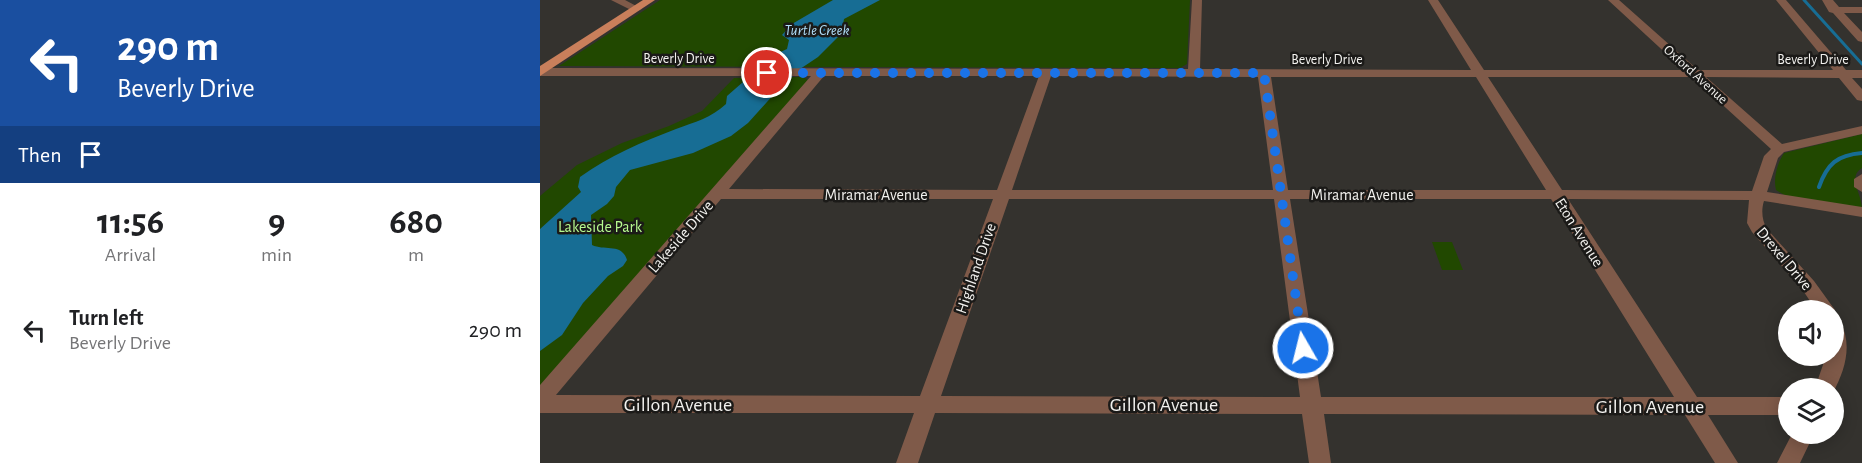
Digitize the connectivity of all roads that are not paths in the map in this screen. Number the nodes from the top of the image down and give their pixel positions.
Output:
1 (616, 0) edge
2 (650, 0) edge
3 (1197, 0) edge
4 (1432, 0) edge
5 (1613, 0) edge
6 (1781, 0) edge
7 (1830, 5) edge
8 (637, 9) junction
9 (1862, 10) edge
10 (1862, 39) edge
11 (540, 72) edge
12 (820, 73) junction
13 (1046, 73) junction
14 (1264, 73) junction
15 (1194, 74) junction
16 (1480, 74) junction
17 (1696, 74) junction
18 (1843, 74) junction
19 (1862, 74) edge
20 (1862, 97) edge
21 (1862, 130) edge
22 (1779, 148) junction
23 (1862, 179) edge
24 (1862, 187) edge
25 (717, 194) junction
26 (1002, 194) junction
27 (1281, 194) junction
28 (1556, 194) junction
29 (1760, 196) junction
30 (1862, 212) edge
31 (1819, 300) edge
32 (540, 402) edge
33 (927, 404) junction
34 (1311, 404) junction
35 (1690, 406) junction
36 (1778, 406) edge
37 (1798, 444) edge
38 (907, 463) edge
39 (1320, 463) edge
40 (1727, 463) edge
41 (1788, 463) edge

1 - 8 street
2 - 8 main road
3 - 15 street
4 - 16 street, Eton Avenue
5 - 17 street, Oxford Avenue
6 - 18 street
7 - 9 street
7 - 10 street
8 - 11 main road
11 - 12 street, Beverly Drive
12 - 13 street, Beverly Drive
12 - 25 street, Lakeside Drive
13 - 15 street, Beverly Drive
13 - 26 street, Highland Drive
14 - 15 street, Beverly Drive
14 - 16 street, Beverly Drive
14 - 27 street
16 - 17 street, Beverly Drive
16 - 28 street, Eton Avenue
17 - 18 street, Beverly Drive
17 - 22 street, Oxford Avenue
18 - 19 street, Beverly Drive
18 - 20 street
21 - 22 street
22 - 29 street, Drexel Drive
23 - 24 street
25 - 26 street, Miramar Avenue
25 - 32 street, Lakeside Drive
26 - 27 street, Miramar Avenue
26 - 33 street, Highland Drive
27 - 28 street, Miramar Avenue
27 - 34 street
28 - 29 street, Miramar Avenue
28 - 35 street, Eton Avenue
29 - 30 street, Miramar Avenue
29 - 31 street, Drexel Drive
32 - 33 street, Gillon Avenue
33 - 34 street, Gillon Avenue
33 - 38 street, Highland Drive
34 - 35 street, Gillon Avenue
34 - 39 street
35 - 36 street, Gillon Avenue
35 - 40 street, Eton Avenue
37 - 41 street

